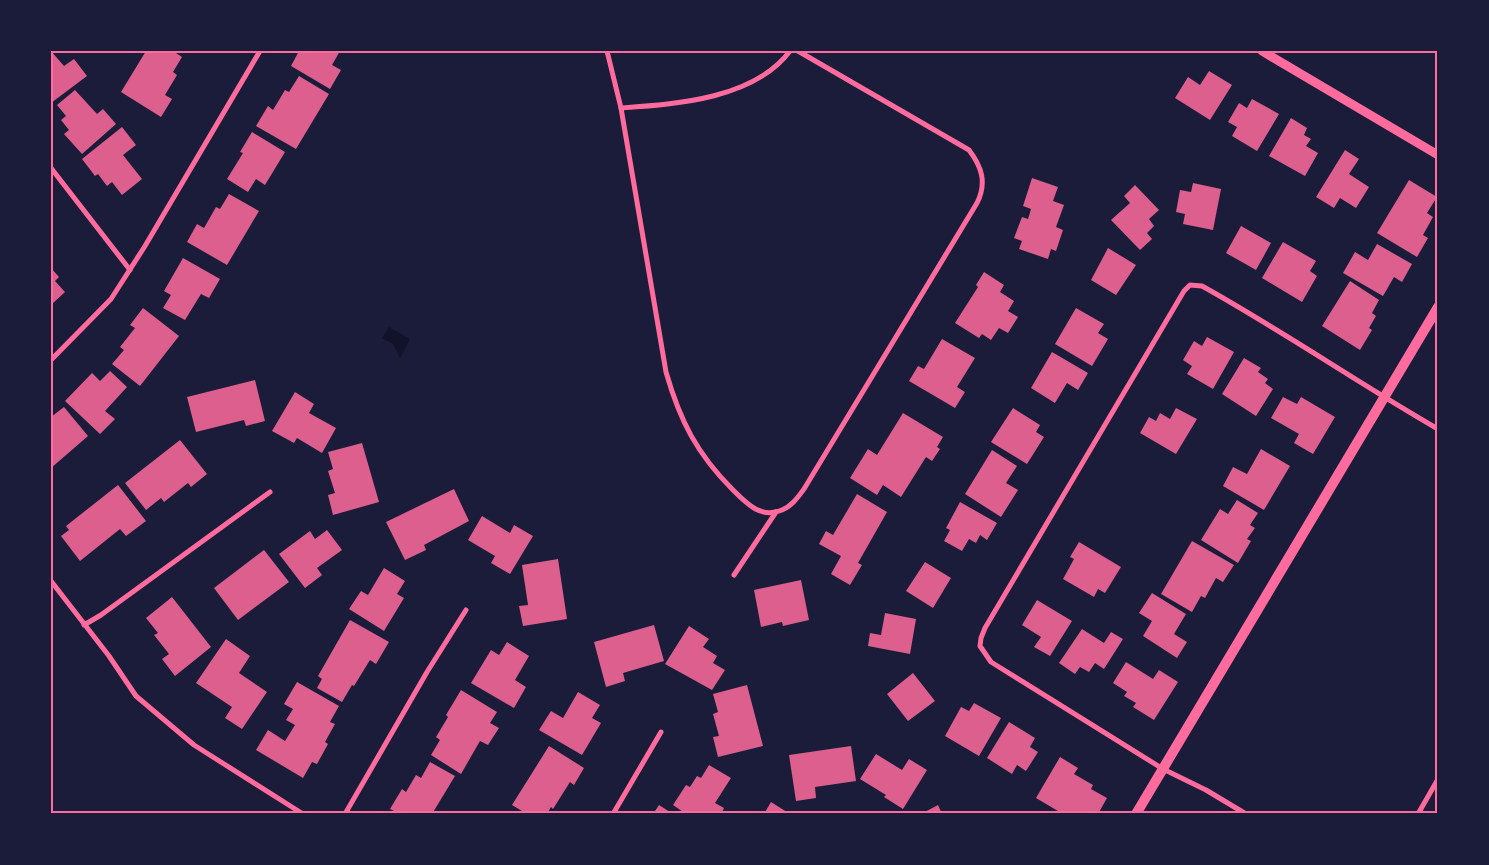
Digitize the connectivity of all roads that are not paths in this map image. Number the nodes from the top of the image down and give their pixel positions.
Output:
1 (260, 51) edge
2 (607, 51) edge
3 (790, 51) edge
4 (798, 51) edge
5 (1262, 51) edge
6 (621, 108) junction
7 (1438, 155) edge
8 (51, 168) edge
9 (130, 270) junction
10 (1438, 307) edge
11 (51, 360) edge
12 (1383, 398) junction
13 (1438, 429) edge
14 (270, 492) dead end
15 (776, 512) junction
16 (734, 575) dead end
17 (51, 581) edge
18 (466, 610) dead end
19 (84, 625) junction
20 (661, 732) dead end
21 (1163, 769) junction
22 (1438, 779) edge
23 (303, 814) edge
24 (345, 814) edge
25 (613, 814) edge
26 (1136, 814) edge
27 (1246, 814) edge
28 (1418, 814) edge

1 - 9 street
2 - 6 street
3 - 6 street
4 - 15 street
5 - 7 street
6 - 15 street
8 - 9 street
9 - 11 street
10 - 12 main road
12 - 13 street
12 - 21 main road
12 - 21 street
14 - 19 street
15 - 16 street
17 - 19 street
18 - 24 street
19 - 23 street
20 - 25 street
21 - 26 main road
21 - 27 street
22 - 28 street

